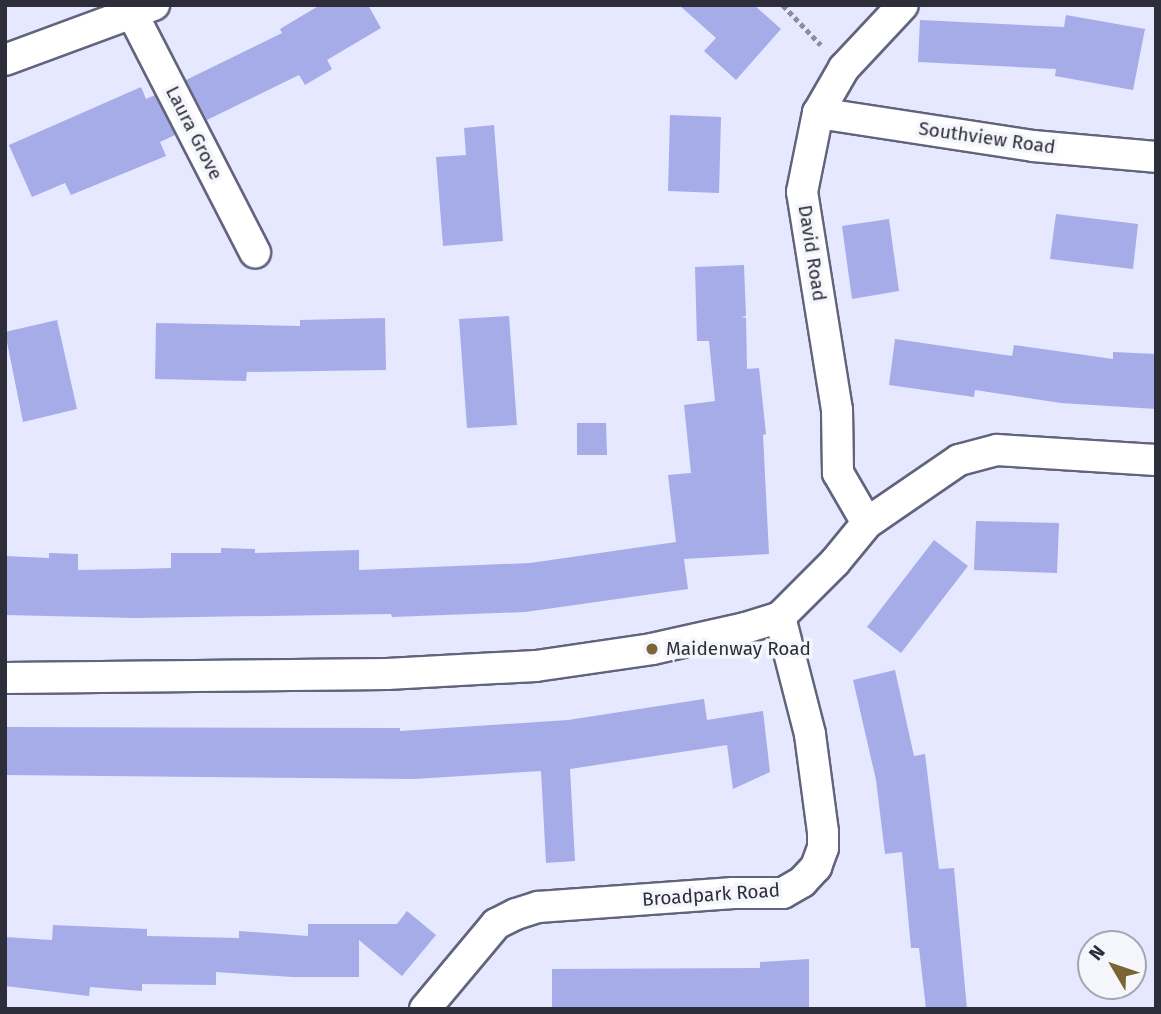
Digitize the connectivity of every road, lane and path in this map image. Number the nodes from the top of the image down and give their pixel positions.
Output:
1 (783, 5) edge
2 (903, 5) edge
3 (144, 10) edge
4 (5, 60) edge
5 (844, 68) junction
6 (818, 113) junction
7 (1156, 157) edge
8 (255, 252) dead end
9 (1156, 460) edge
10 (867, 523) junction
11 (780, 617) junction
12 (5, 678) edge
13 (425, 1009) edge

1 - 5 path
2 - 5 street, David Road
3 - 4 street, Laura Grove
3 - 8 street, Laura Grove
5 - 6 street, David Road
6 - 7 street, Southview Road
6 - 10 street, David Road
9 - 10 street
10 - 11 street
11 - 12 street
11 - 13 street, Broadpark Road

